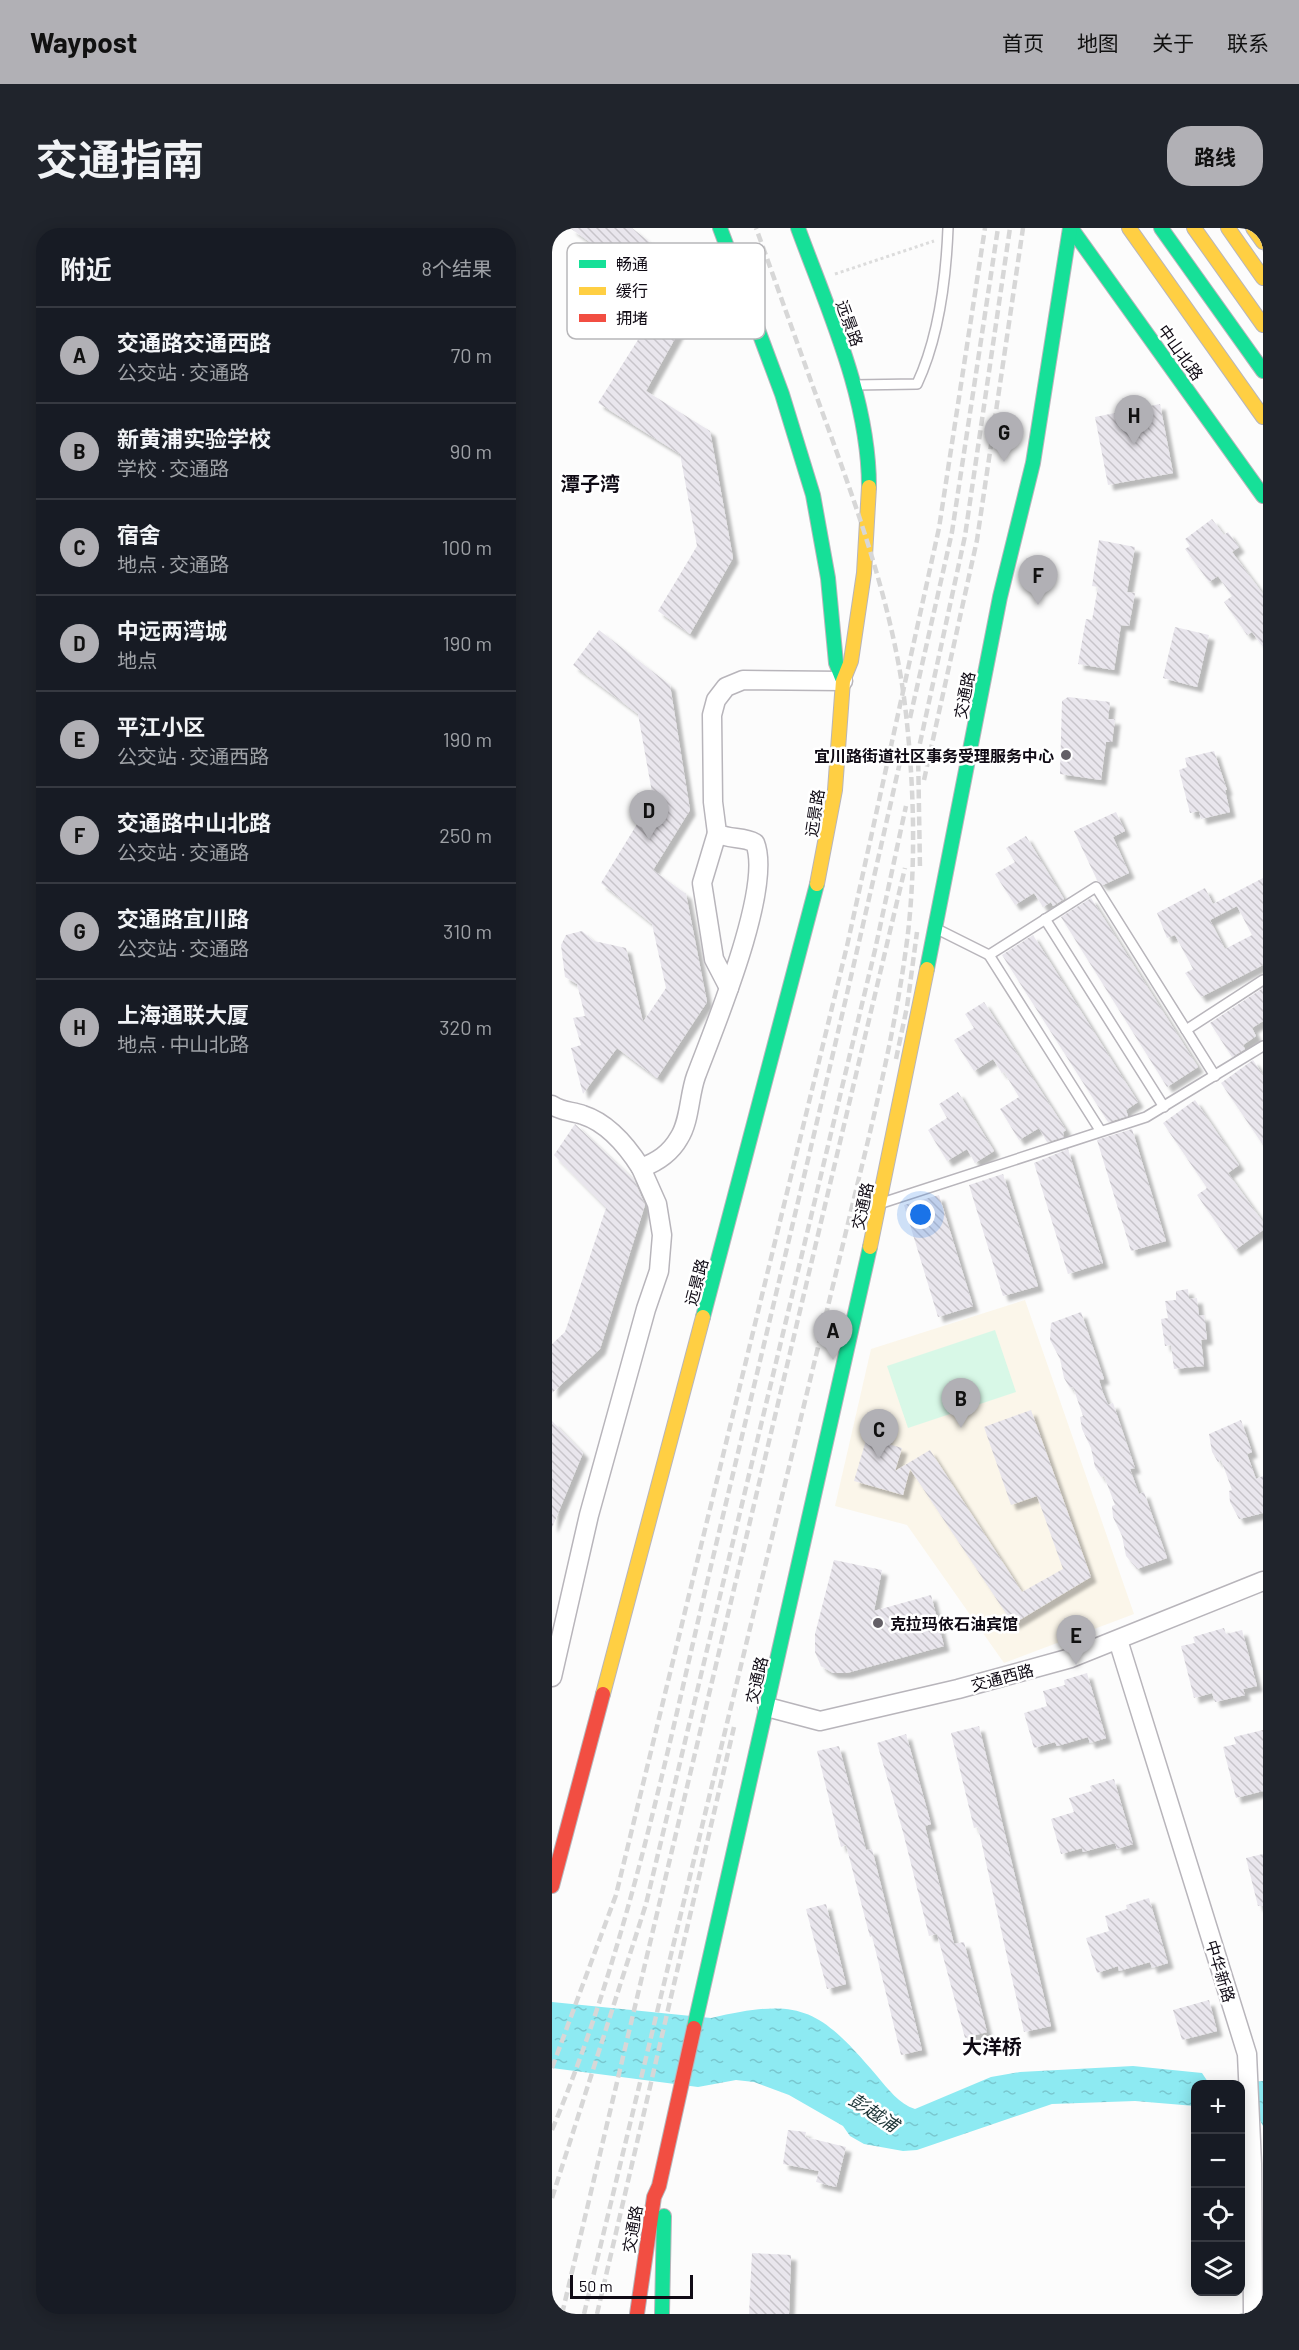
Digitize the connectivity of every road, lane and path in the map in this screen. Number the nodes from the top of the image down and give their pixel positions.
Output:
1 (720, 228) edge
2 (798, 228) edge
3 (1070, 228) edge
4 (1130, 228) edge
5 (1161, 228) edge
6 (1194, 228) edge
7 (1228, 228) edge
8 (1253, 228) edge
9 (948, 232) edge
10 (1263, 242) edge
11 (725, 243) edge
12 (1263, 278) edge
13 (817, 280) junction
14 (1263, 326) edge
15 (760, 339) edge
16 (1263, 371) edge
17 (852, 385) junction
18 (1263, 417) edge
19 (1263, 496) edge
20 (843, 681) junction
21 (717, 833) junction
22 (1045, 919) junction
23 (934, 927) junction
24 (989, 955) junction
25 (1263, 980) edge
26 (729, 988) junction
27 (1186, 1030) junction
28 (1263, 1046) edge
29 (1215, 1076) junction
30 (552, 1105) edge
31 (1164, 1107) junction
32 (1100, 1130) junction
33 (641, 1168) junction
34 (880, 1204) junction
35 (1263, 1581) edge
36 (1118, 1640) junction
37 (552, 1677) edge
38 (767, 1707) junction
39 (552, 1886) edge
40 (659, 2186) junction
41 (637, 2314) edge
42 (662, 2314) edge
43 (1253, 2314) edge

1 - 11 main road, 远景路
2 - 13 main road, 远景路
3 - 19 main road, 中山北路
3 - 23 main road, 交通路
4 - 18 main road, 中山北路
5 - 16 main road
6 - 14 main road
7 - 12 main road
8 - 10 main road
9 - 13 path
9 - 17 lane
13 - 17 main road, 远景路
15 - 20 main road, 远景路
17 - 20 main road, 远景路
20 - 21 street
20 - 39 main road, 远景路
21 - 26 street
21 - 26 street
22 - 24 lane
22 - 27 lane
22 - 31 lane
23 - 24 lane
23 - 34 main road, 交通路
24 - 32 lane
25 - 27 lane
26 - 33 street
27 - 29 lane
28 - 29 lane
29 - 31 lane
30 - 33 street
31 - 32 lane
32 - 34 lane
33 - 37 street
34 - 38 main road, 交通路
35 - 36 street, 交通西路
36 - 38 street, 交通西路
36 - 43 street, 中华新路
38 - 40 main road, 交通路
40 - 41 main road, 交通路
40 - 42 main road, 交通路

